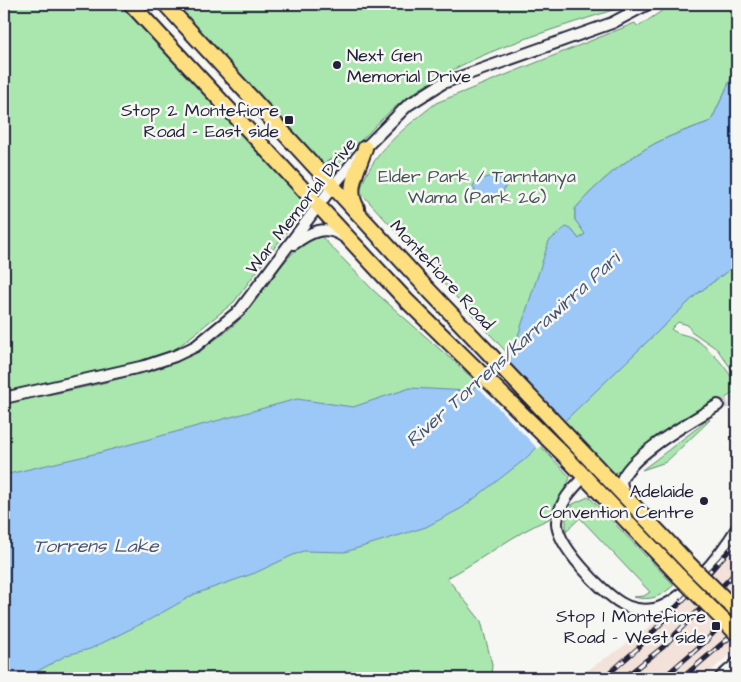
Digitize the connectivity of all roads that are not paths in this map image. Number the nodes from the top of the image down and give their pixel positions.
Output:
1 (131, 4) edge
2 (165, 4) edge
3 (648, 4) edge
4 (365, 148) junction
5 (333, 186) junction
6 (318, 206) junction
7 (365, 220) junction
8 (354, 245) junction
9 (285, 251) junction
10 (4, 398) edge
11 (718, 405) tunnel mouth
12 (629, 467) junction
13 (602, 470) junction
14 (584, 477) junction
15 (624, 495) junction
16 (737, 528) edge
17 (737, 612) edge
18 (737, 634) edge
19 (737, 663) edge
20 (720, 678) edge

1 - 6 main road
2 - 5 main road, Montefiore Road
3 - 4 street, War Memorial Drive
4 - 5 street, War Memorial Drive
4 - 7 main road
5 - 6 street, War Memorial Drive
5 - 7 main road, Montefiore Road
6 - 8 main road
6 - 9 street, War Memorial Drive
7 - 13 main road, Montefiore Road
8 - 9 street
8 - 14 main road
9 - 10 street, War Memorial Drive
11 - 12 street
12 - 13 street
12 - 15 street
13 - 15 main road, Montefiore Road
14 - 16 street
14 - 18 main road, bridge
15 - 17 main road, Montefiore Road, bridge
19 - 20 street

